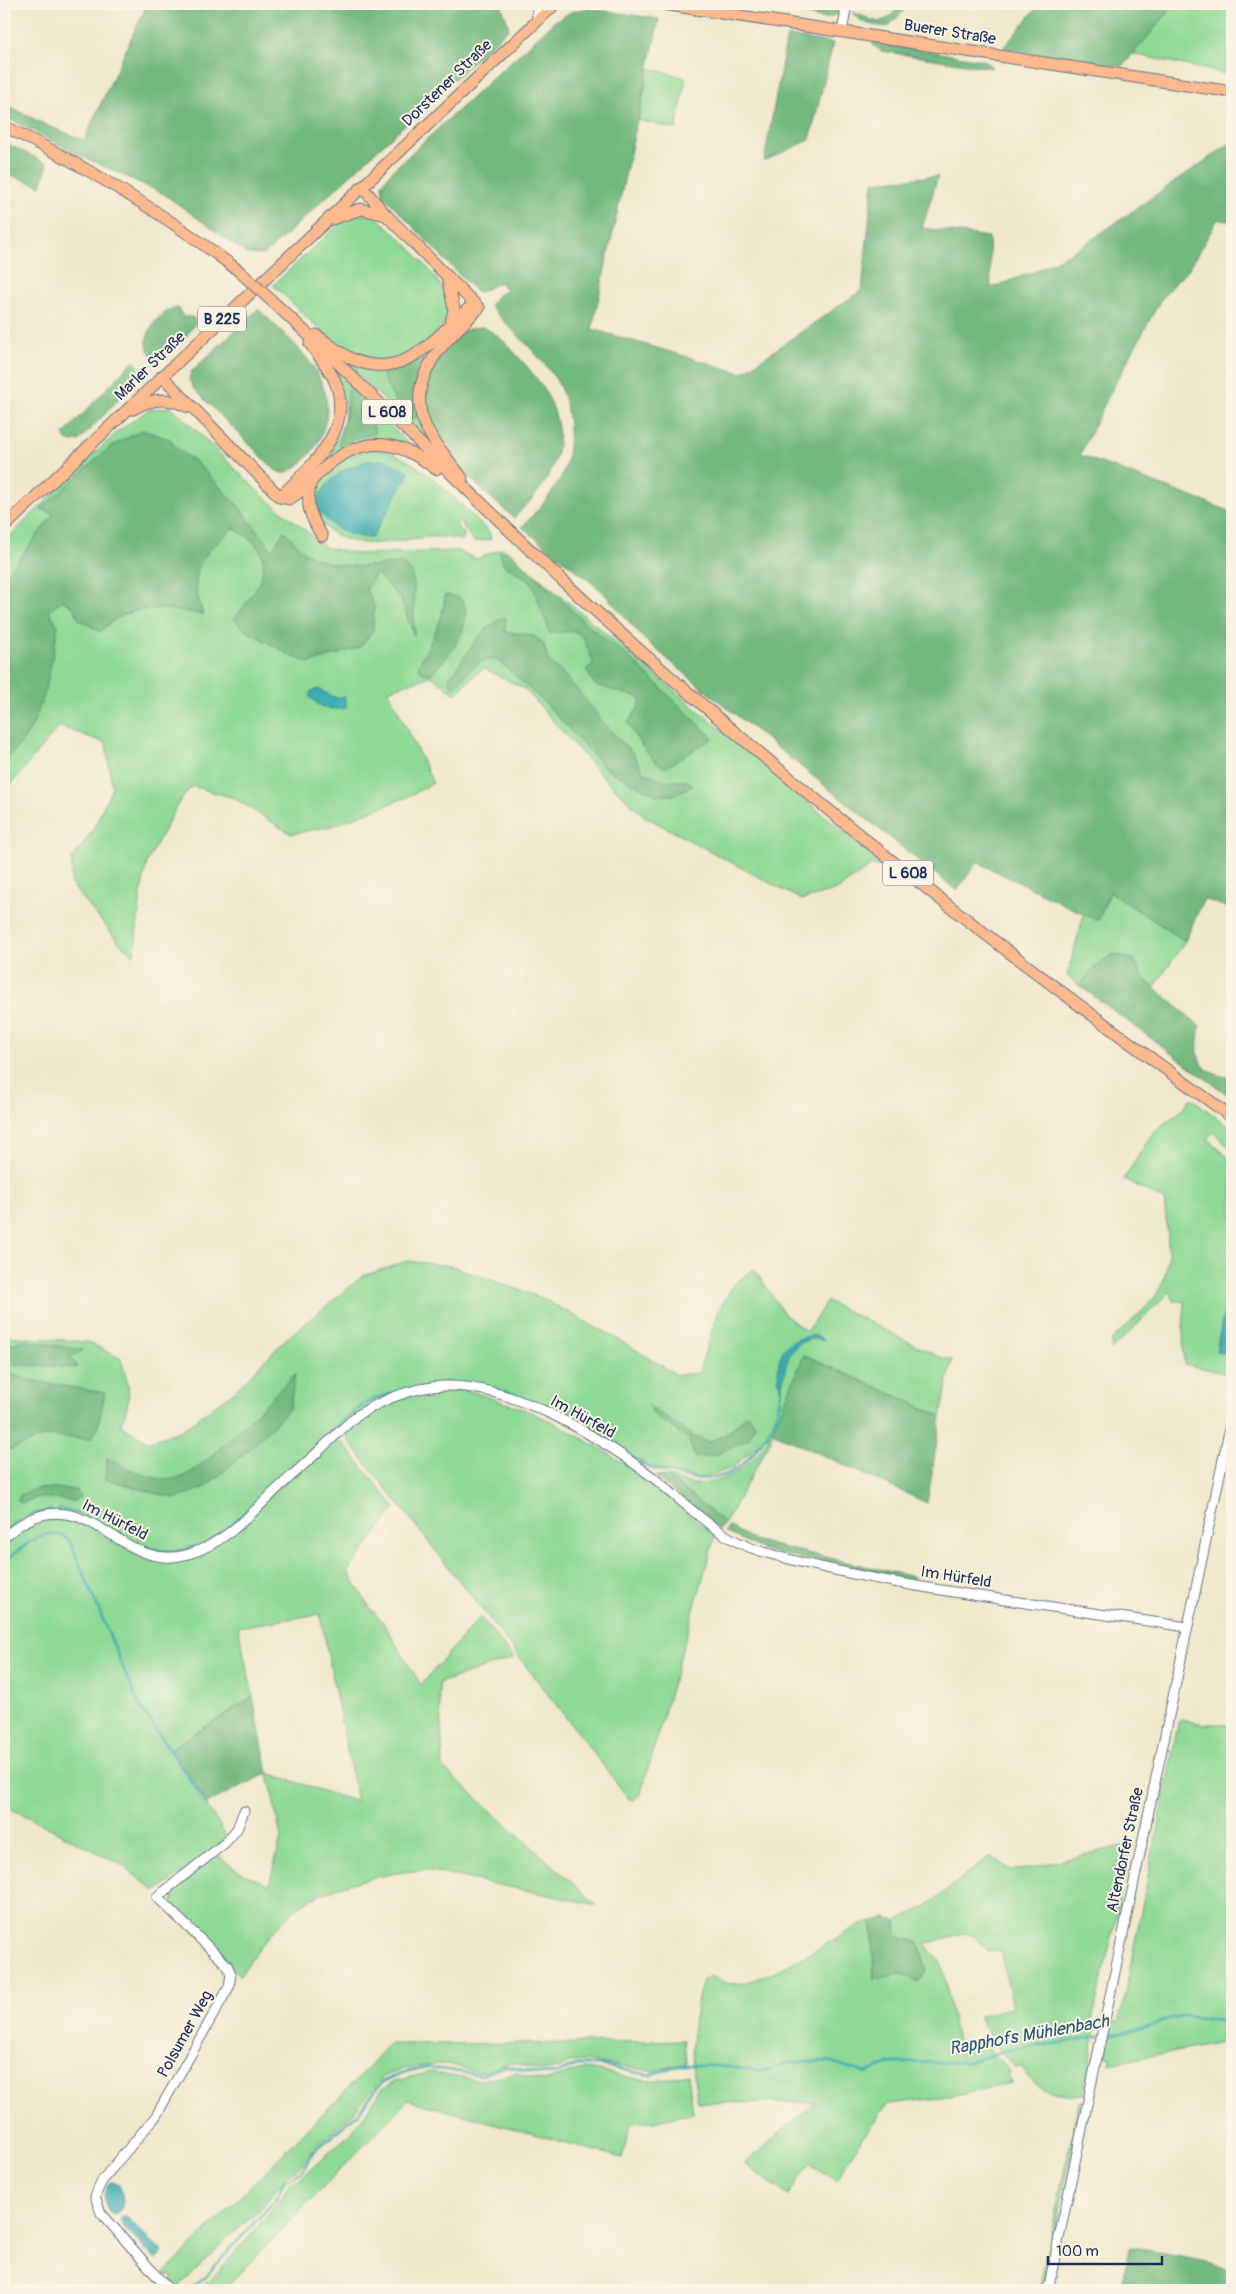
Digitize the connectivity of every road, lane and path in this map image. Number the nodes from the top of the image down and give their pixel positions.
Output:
1 (537, 4) edge
2 (555, 4) edge
3 (663, 4) edge
4 (847, 4) edge
5 (537, 20) junction
6 (842, 32) junction
7 (1232, 92) edge
8 (4, 126) edge
9 (362, 187) junction
10 (387, 216) junction
11 (326, 221) junction
12 (448, 276) junction
13 (479, 308) junction
14 (291, 318) junction
15 (451, 324) junction
16 (162, 376) junction
17 (194, 410) junction
18 (121, 416) junction
19 (311, 482) junction
20 (280, 497) junction
21 (483, 506) junction
22 (4, 527) edge
23 (322, 536) dead end
24 (1232, 1117) edge
25 (1232, 1416) edge
26 (4, 1537) edge
27 (1187, 1627) junction
28 (244, 1811) dead end
29 (167, 2288) edge
30 (1048, 2290) edge

1 - 5 street
2 - 5 main road, Dorstener Straße / B 225
3 - 6 main road, Buerer Straße
4 - 6 street
5 - 9 main road, Dorstener Straße / B 225
6 - 7 main road, Buerer Straße
8 - 14 main road, L 608, bridge
9 - 10 main road
9 - 11 main road, Marler Straße / B 225
10 - 11 main road
10 - 12 main road
11 - 16 main road, Marler Straße / B 225
12 - 13 main road
12 - 15 main road
13 - 15 main road
13 - 21 main road
14 - 15 main road
14 - 20 main road
14 - 21 main road, L 608
16 - 17 main road
16 - 18 main road, Marler Straße / B 225
17 - 18 main road
17 - 20 main road
18 - 22 main road, Marler Straße / B 225
19 - 20 main road
19 - 21 main road
19 - 23 main road
21 - 24 main road, L 608
25 - 27 street, Altendorfer Straße
26 - 27 street, Im Hürfeld
27 - 30 street, Altendorfer Straße
28 - 29 street, Polsumer Weg

